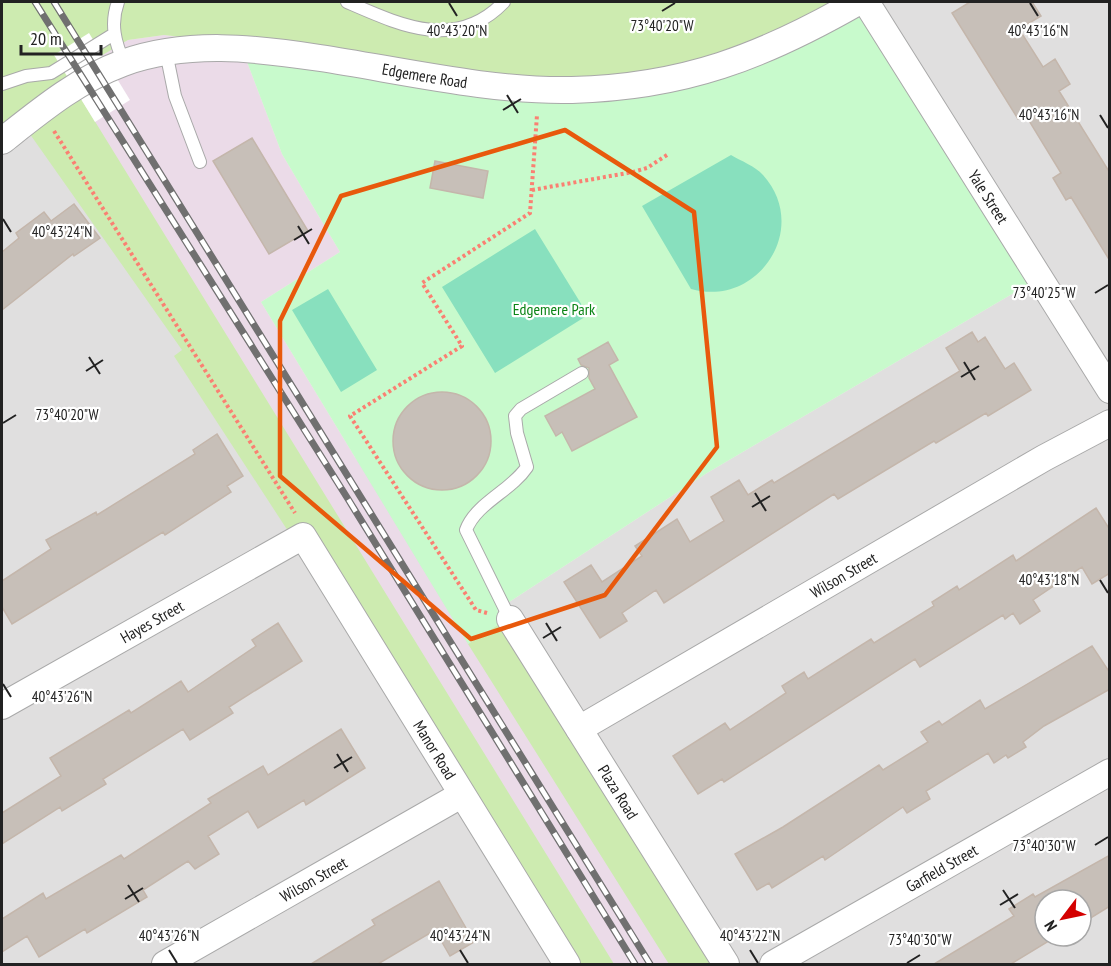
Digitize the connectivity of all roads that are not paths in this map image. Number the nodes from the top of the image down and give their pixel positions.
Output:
1 (118, 2) edge
2 (346, 2) edge
3 (504, 2) edge
4 (858, 2) edge
5 (866, 2) edge
6 (114, 34) junction
7 (166, 51) junction
8 (124, 63) junction
9 (2, 84) edge
10 (2, 141) edge
11 (200, 162) dead end
12 (582, 373) dead end
13 (1110, 390) edge
14 (1110, 423) edge
15 (303, 536) joint
16 (510, 619) joint
17 (2, 706) edge
18 (579, 729) junction
19 (1110, 772) edge
20 (461, 795) junction
21 (165, 964) edge
22 (567, 964) edge
23 (726, 964) edge
24 (773, 964) edge

1 - 6 lane
2 - 3 lane
4 - 7 street, Edgemere Road
5 - 13 street, Yale Street
6 - 8 lane
6 - 9 lane
7 - 8 street, Edgemere Road
7 - 11 lane
8 - 10 street, Edgemere Road
12 - 16 lane
14 - 18 street, Wilson Street
15 - 17 street, Hayes Street
15 - 20 street, Manor Road
16 - 18 street, Plaza Road
18 - 23 street, Plaza Road
19 - 24 street, Garfield Street
20 - 21 street, Wilson Street
20 - 22 street, Manor Road

